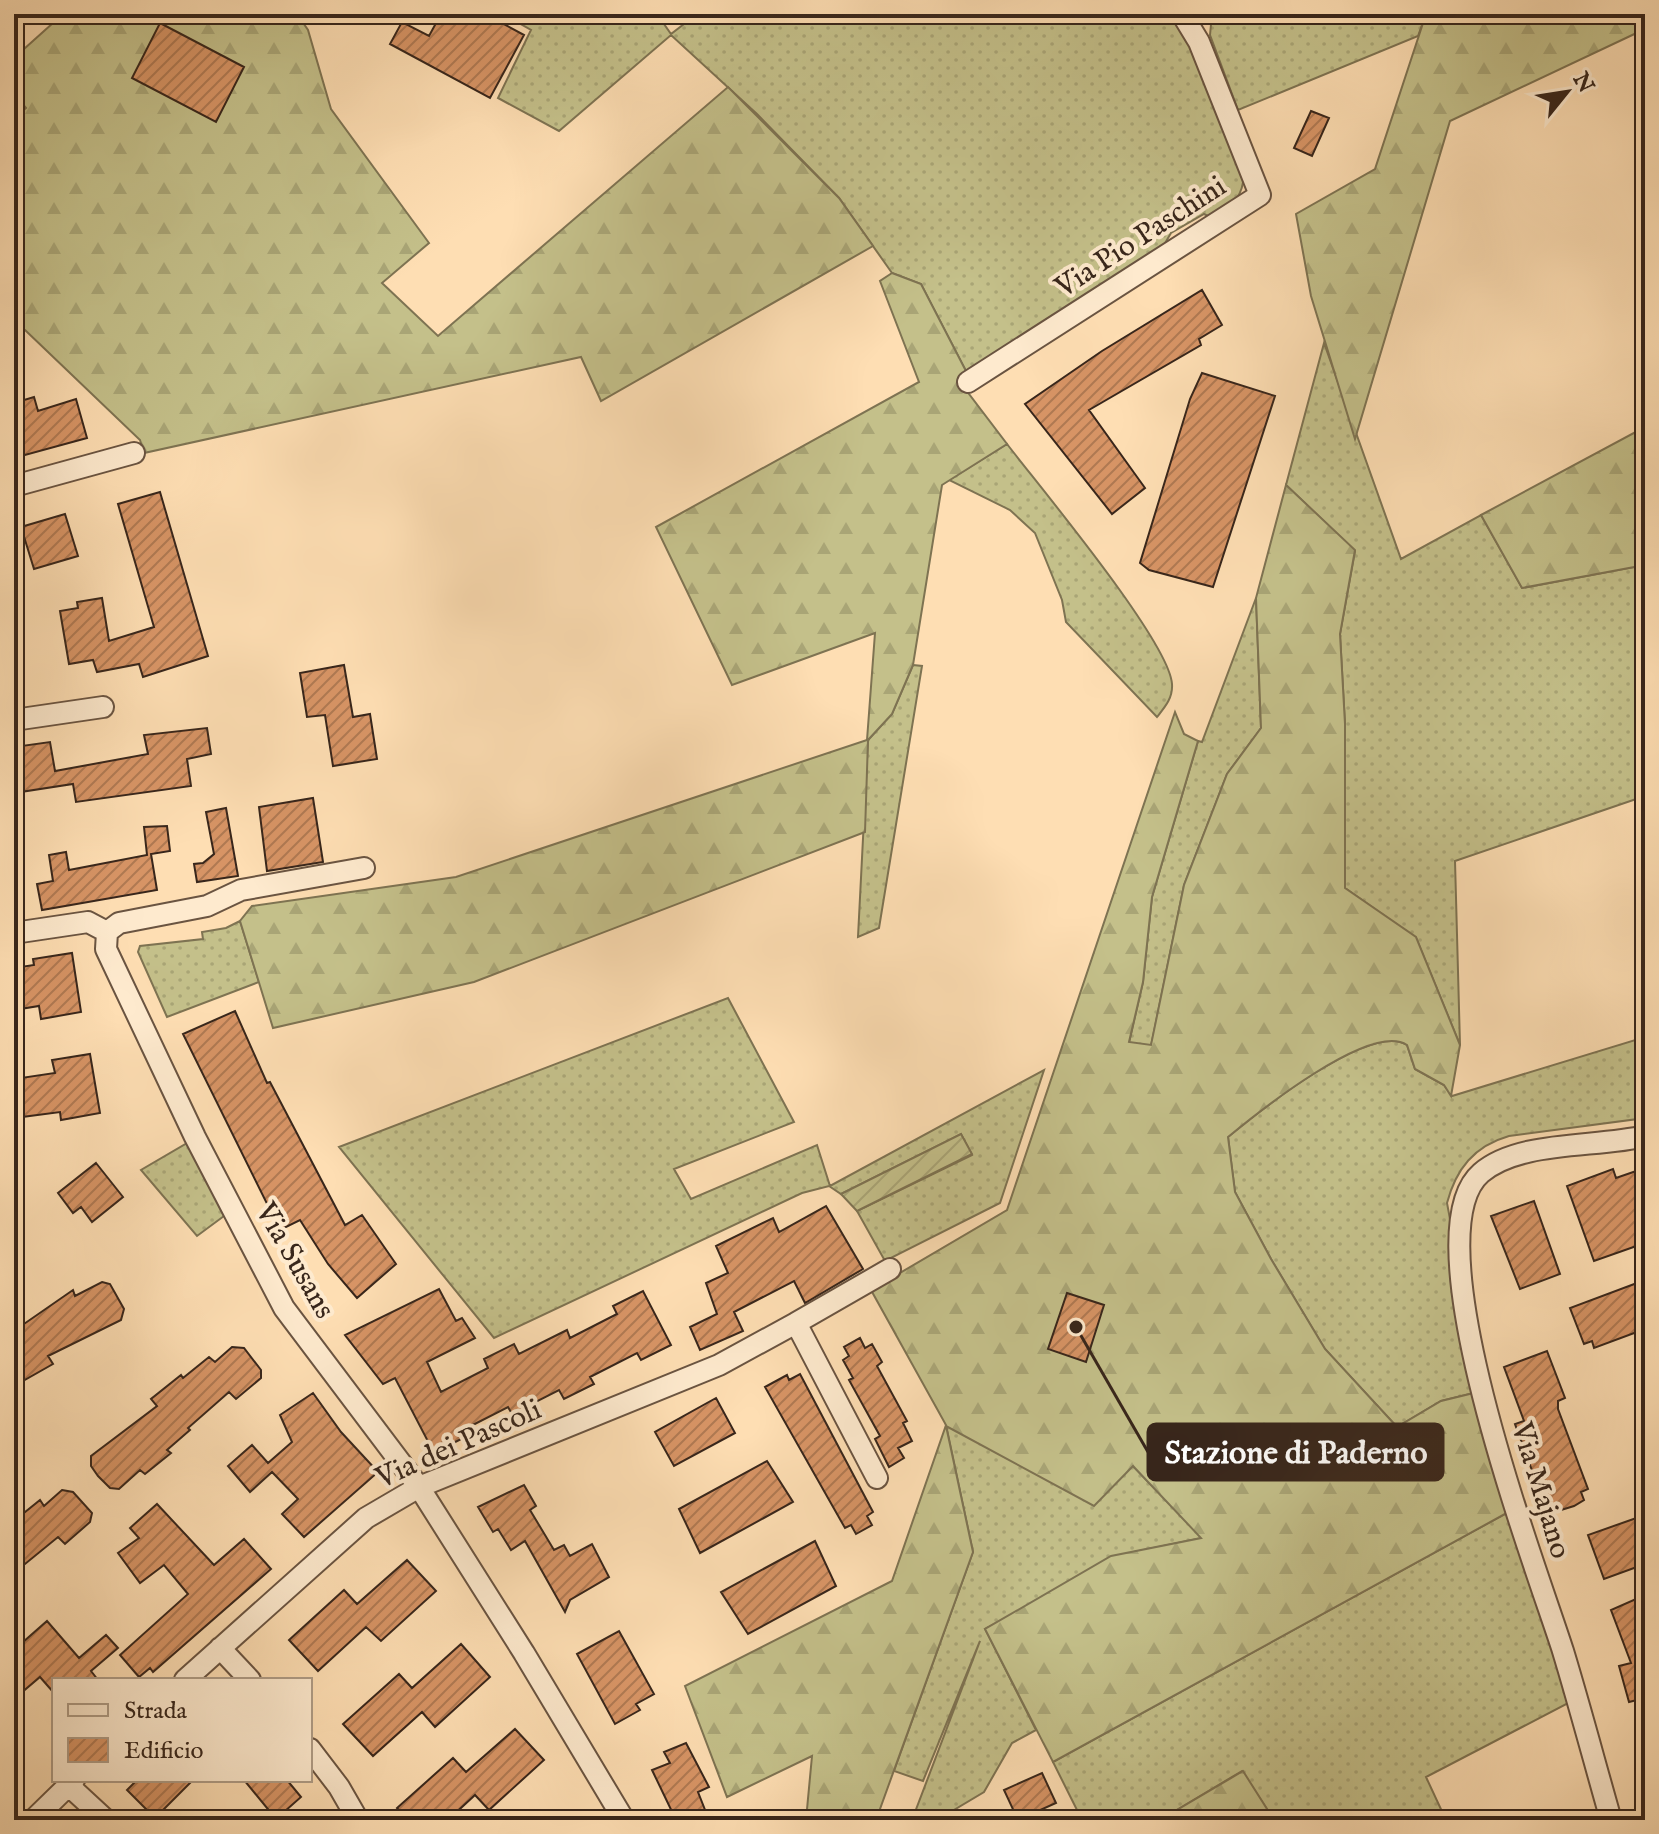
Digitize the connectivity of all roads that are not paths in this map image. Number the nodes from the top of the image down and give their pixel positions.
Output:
1 (1182, 14) edge
2 (968, 382) dead end
3 (134, 453) dead end
4 (14, 486) edge
5 (103, 707) dead end
6 (14, 720) edge
7 (364, 868) dead end
8 (107, 932) junction
9 (14, 933) edge
10 (1645, 1136) edge
11 (890, 1269) dead end
12 (796, 1323) junction
13 (877, 1478) dead end
14 (419, 1487) junction
15 (220, 1648) junction
16 (187, 1678) edge
17 (248, 1678) edge
18 (312, 1752) edge
19 (71, 1783) edge
20 (33, 1820) edge
21 (106, 1820) edge
22 (358, 1820) edge
23 (624, 1820) edge
24 (1611, 1820) edge

1 - 2 street, Via Pio Paschini
3 - 4 street
5 - 6 street
7 - 8 street
8 - 9 street
8 - 14 street, Via Susans
10 - 24 street, Via Majano
11 - 12 street, Via dei Pascoli
12 - 13 street
12 - 14 street, Via dei Pascoli
14 - 15 street, Via dei Pascoli
14 - 23 street, Via Susans
15 - 16 street, Via dei Pascoli
15 - 17 street
18 - 22 street
19 - 20 street
19 - 21 street

